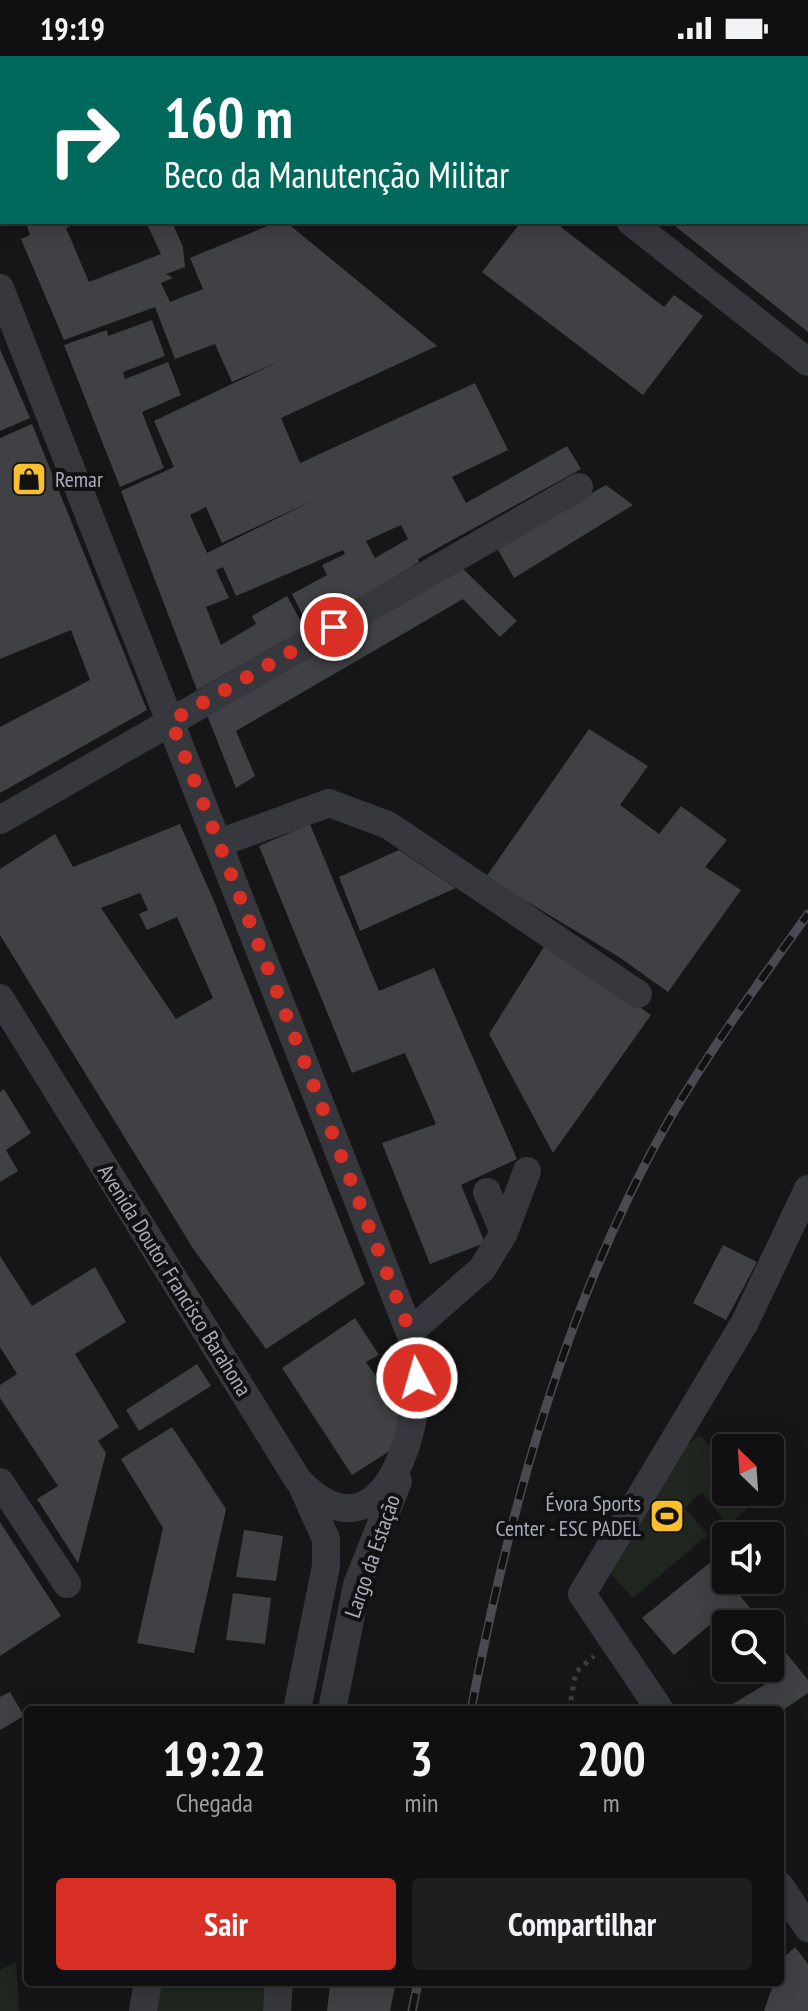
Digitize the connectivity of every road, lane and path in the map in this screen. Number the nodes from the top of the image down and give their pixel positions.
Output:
1 (634, 224) edge
2 (0, 288) edge
3 (808, 362) edge
4 (579, 487) dead end
5 (171, 721) junction
6 (0, 820) edge
7 (219, 843) junction
8 (638, 994) dead end
9 (0, 998) edge
10 (527, 1171) dead end
11 (808, 1189) edge
12 (487, 1192) dead end
13 (504, 1233) junction
14 (410, 1332) junction
15 (407, 1449) junction
16 (298, 1480) junction
17 (0, 1482) edge
18 (67, 1584) dead end
19 (612, 1639) junction
20 (298, 1706) edge
21 (333, 1706) edge
22 (570, 1706) edge
23 (657, 1706) edge
24 (784, 1892) edge
25 (808, 1928) edge
26 (147, 1986) edge
27 (279, 1986) edge
28 (143, 2011) edge
29 (277, 2011) edge

1 - 3 street
2 - 5 street
4 - 5 street
5 - 6 street
5 - 7 street
7 - 8 street
7 - 14 street
9 - 16 street, Avenida Doutor Francisco Barahona
10 - 13 street
11 - 19 street
12 - 13 street
13 - 14 street
14 - 15 street
15 - 16 street, Avenida Doutor Francisco Barahona
15 - 21 street, Largo da Estação
16 - 20 street, Largo da Estação
17 - 18 street
19 - 22 path
19 - 23 street
24 - 25 street
26 - 28 street
27 - 29 street

